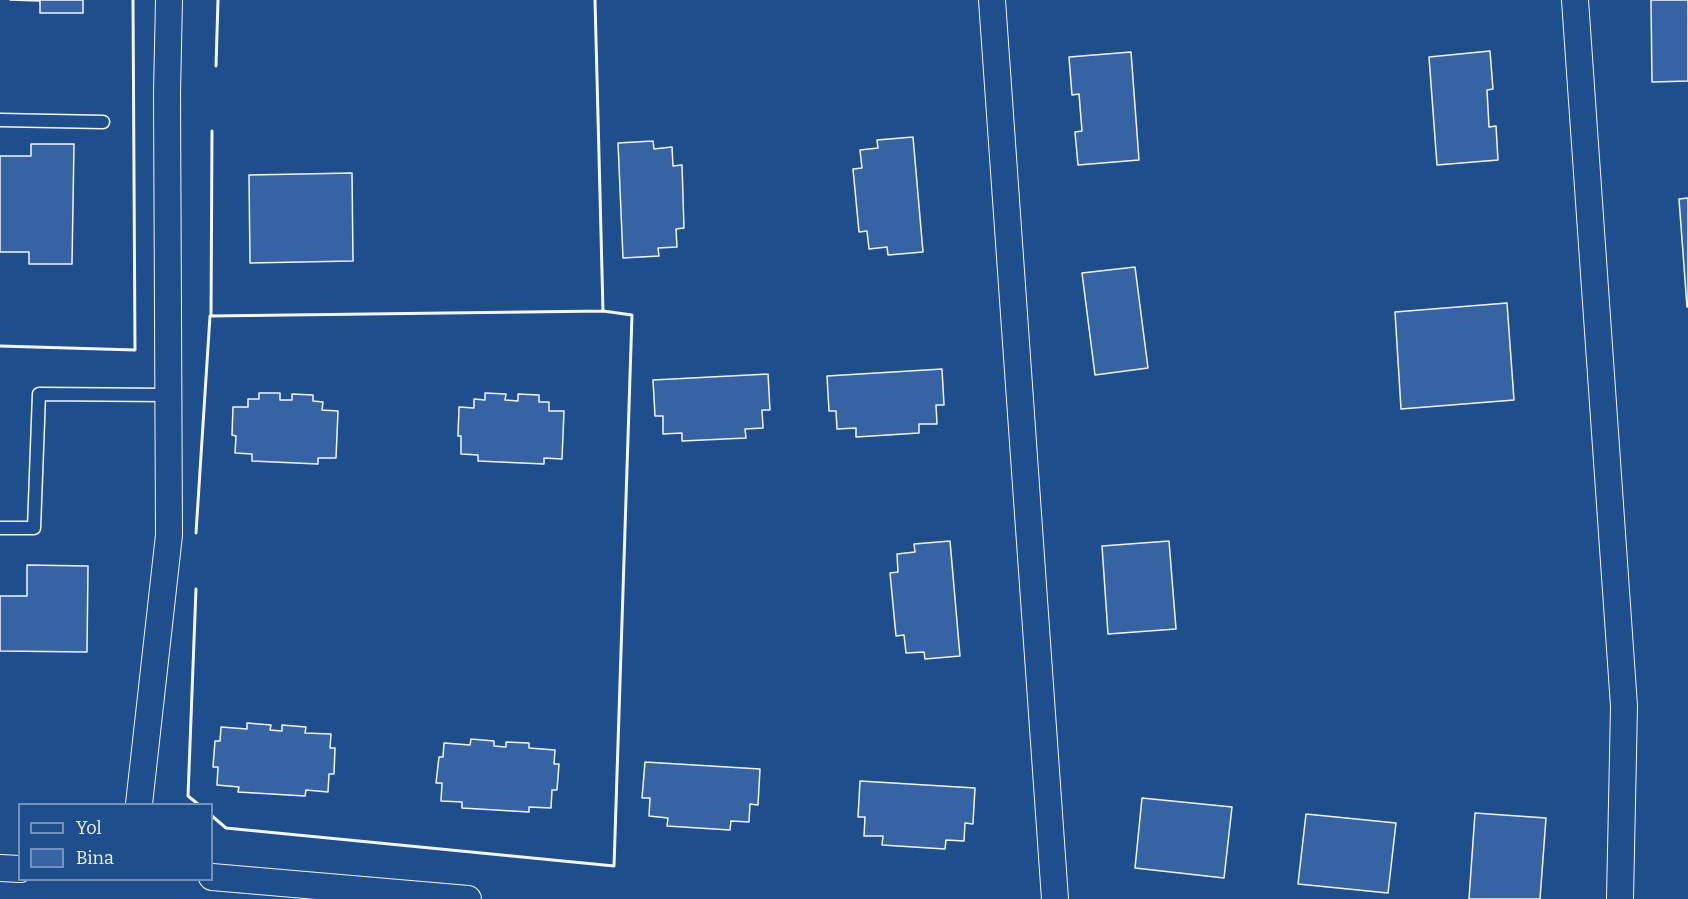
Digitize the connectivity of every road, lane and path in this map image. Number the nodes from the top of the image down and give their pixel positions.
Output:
1 (169, 0) edge
2 (992, 0) edge
3 (1575, 0) edge
4 (0, 120) edge
5 (103, 122) dead end
6 (168, 394) junction
7 (0, 528) edge
8 (139, 803) edge
9 (0, 868) edge
10 (18, 869) edge
11 (213, 878) edge
12 (468, 899) edge
13 (1055, 899) edge
14 (1620, 899) edge

1 - 6 street
2 - 13 street
3 - 14 street
4 - 5 lane
6 - 7 lane
6 - 8 street
9 - 10 street
11 - 12 street

